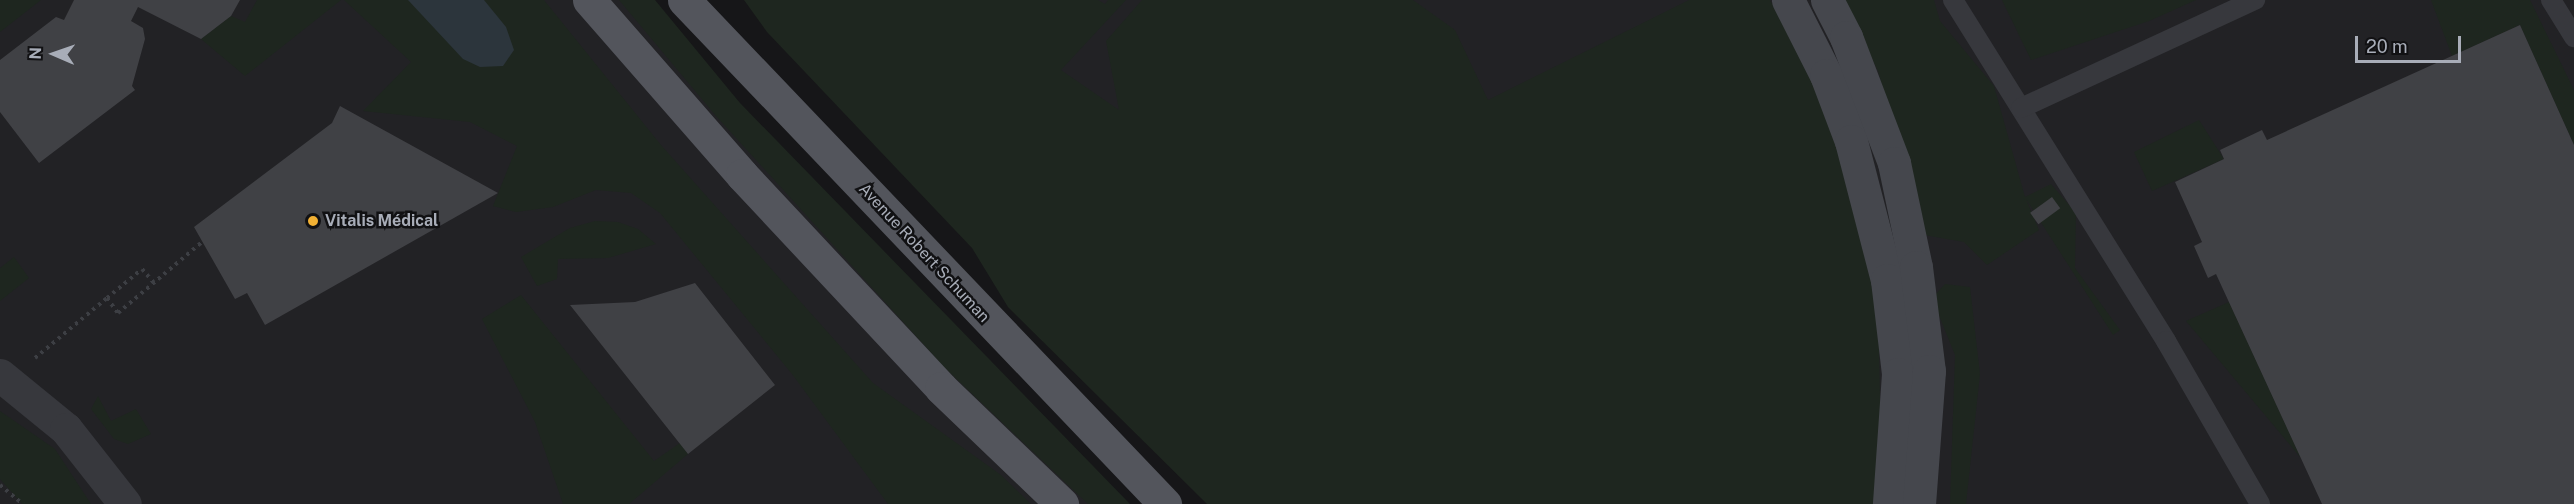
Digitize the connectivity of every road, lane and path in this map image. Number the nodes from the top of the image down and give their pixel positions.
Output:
1 (589, 0) edge
2 (684, 0) edge
3 (705, 0) edge
4 (1788, 0) edge
5 (1827, 0) edge
6 (1953, 0) edge
7 (2254, 0) edge
8 (2551, 0) edge
9 (2574, 37) edge
10 (2021, 108) junction
11 (790, 112) junction
12 (1851, 141) junction
13 (202, 242) dead end
14 (1916, 267) junction
15 (154, 283) junction
16 (107, 298) junction
17 (1890, 310) junction
18 (14, 370) edge
19 (1898, 374) junction
20 (0, 485) edge
21 (23, 504) edge
22 (125, 504) edge
23 (1062, 504) edge
24 (1165, 504) edge
25 (1889, 504) edge
26 (1904, 504) edge
27 (1919, 504) edge
28 (2260, 504) edge

1 - 23 main road
2 - 11 main road, Avenue Robert Schuman
3 - 11 main road
4 - 12 main road
5 - 14 main road
6 - 10 lane
7 - 10 lane
8 - 9 lane
10 - 28 lane
11 - 24 main road, Avenue Robert Schuman
12 - 14 lane
12 - 17 main road
13 - 15 path
14 - 17 lane
14 - 27 main road
15 - 16 path
15 - 16 path
16 - 18 path
17 - 19 main road
18 - 22 street
19 - 25 main road
19 - 26 lane
20 - 21 path

